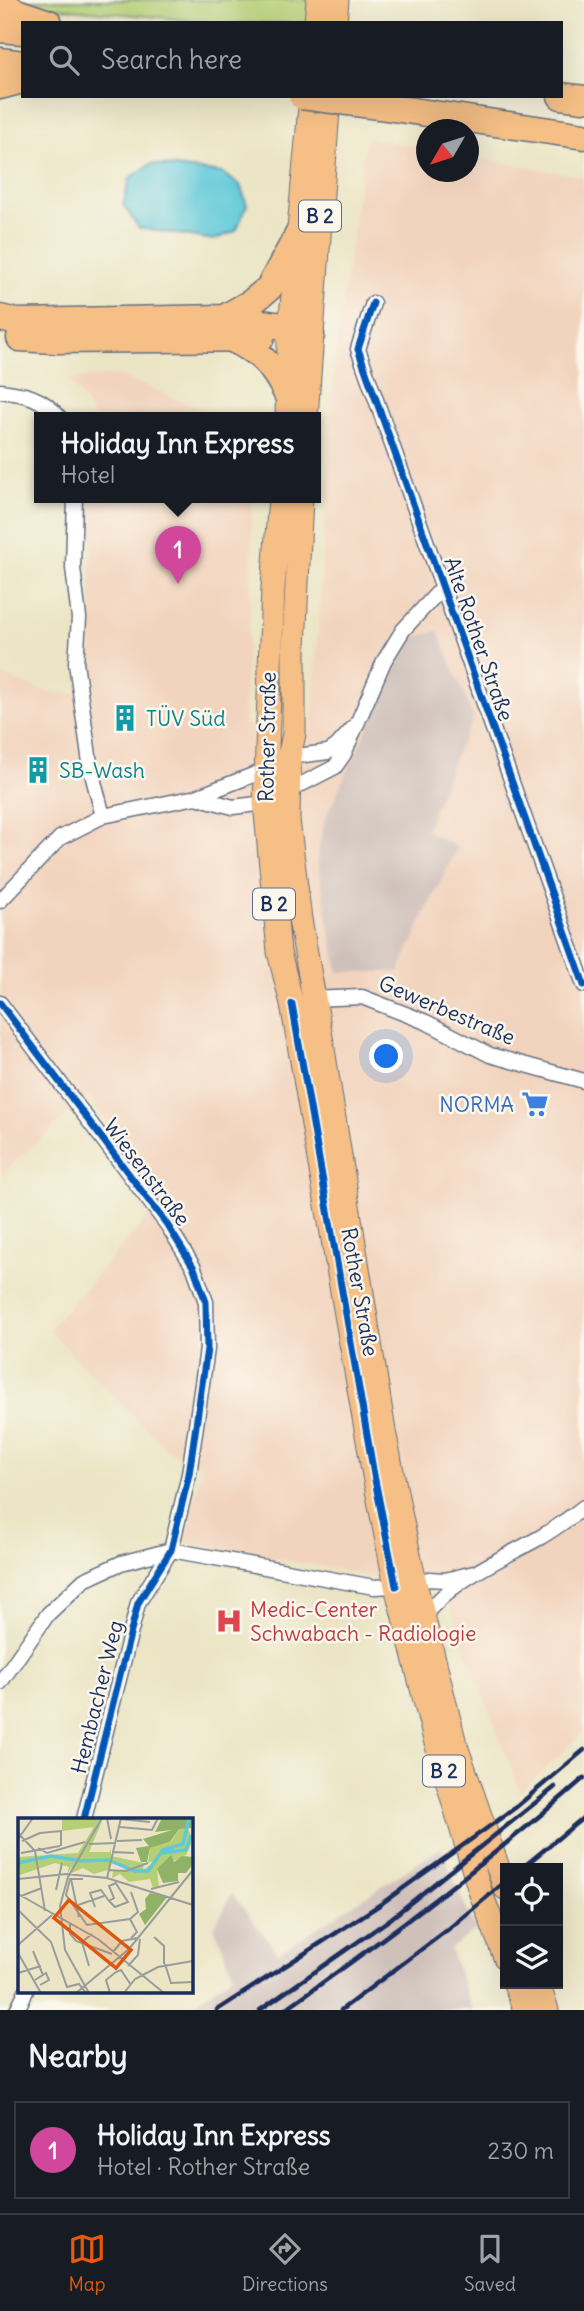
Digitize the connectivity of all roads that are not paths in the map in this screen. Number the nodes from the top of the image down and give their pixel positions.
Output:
1 (318, 0) edge
2 (337, 0) edge
3 (0, 4) edge
4 (43, 21) edge
5 (316, 21) edge
6 (335, 21) edge
7 (0, 29) edge
8 (21, 31) edge
9 (0, 61) edge
10 (21, 64) edge
11 (21, 81) edge
12 (0, 86) edge
13 (563, 96) edge
14 (311, 98) edge
15 (317, 98) edge
16 (329, 98) edge
17 (584, 99) edge
18 (584, 136) edge
19 (299, 233) junction
20 (373, 303) dead end
21 (0, 318) edge
22 (226, 327) junction
23 (297, 334) junction
24 (0, 336) edge
25 (0, 391) edge
26 (288, 407) edge
27 (55, 412) edge
28 (305, 412) edge
29 (75, 503) edge
30 (280, 503) edge
31 (301, 503) edge
32 (442, 588) junction
33 (354, 727) junction
34 (289, 757) junction
35 (266, 770) junction
36 (290, 789) junction
37 (196, 797) junction
38 (265, 803) junction
39 (103, 816) junction
40 (0, 901) edge
41 (584, 985) edge
42 (314, 998) junction
43 (0, 1003) edge
44 (292, 1004) junction
45 (584, 1081) edge
46 (584, 1507) edge
47 (171, 1550) junction
48 (474, 1573) junction
49 (405, 1585) junction
50 (423, 1617) junction
51 (0, 1684) edge
52 (84, 1818) edge
53 (500, 1873) edge
54 (500, 1944) edge
55 (517, 1989) edge
56 (540, 1989) edge
57 (25, 1993) edge
58 (18, 2010) edge
59 (525, 2010) edge
60 (547, 2010) edge

1 - 5 main road
2 - 6 main road
3 - 4 highway
7 - 8 highway
9 - 10 highway
11 - 12 highway
13 - 17 highway
14 - 19 main road, B 2
15 - 18 highway, bridge
16 - 23 main road, B 2
19 - 22 highway
19 - 23 main road, B 2
20 - 32 street, Alte Rother Straße
21 - 22 highway
22 - 23 highway
22 - 24 highway
22 - 26 highway
23 - 26 main road, B 2
23 - 28 main road, B 2
25 - 27 street
29 - 39 street
30 - 35 main road, Rother Straße / B 2
31 - 34 main road, Rother Straße / B 2
32 - 33 street, Alte Rother Straße
32 - 41 street, Alte Rother Straße
33 - 34 street, Alte Rother Straße
33 - 36 street, Alte Rother Straße
34 - 35 street, Alte Rother Straße
34 - 36 main road, Rother Straße / B 2
35 - 37 street, Alte Rother Straße
35 - 38 main road, Rother Straße / B 2
36 - 38 street, Alte Rother Straße
36 - 42 main road, Rother Straße / B 2
37 - 38 street
37 - 39 street, Alte Rother Straße
38 - 44 main road, Rother Straße / B 2
39 - 40 street, Alte Rother Straße
42 - 44 street, Gewerbestraße
42 - 45 street, Gewerbestraße
42 - 49 main road, Rother Straße / B 2
43 - 47 street, Wiesenstraße
44 - 49 main road, Rother Straße / B 2
46 - 48 street
47 - 49 street
47 - 51 street
47 - 52 street, Hembacher Weg
48 - 49 street
48 - 50 street
49 - 50 main road, Rother Straße / B 2
49 - 54 main road, Rother Straße / B 2
50 - 53 main road, Rother Straße / B 2
55 - 59 main road
56 - 60 main road
57 - 58 street

